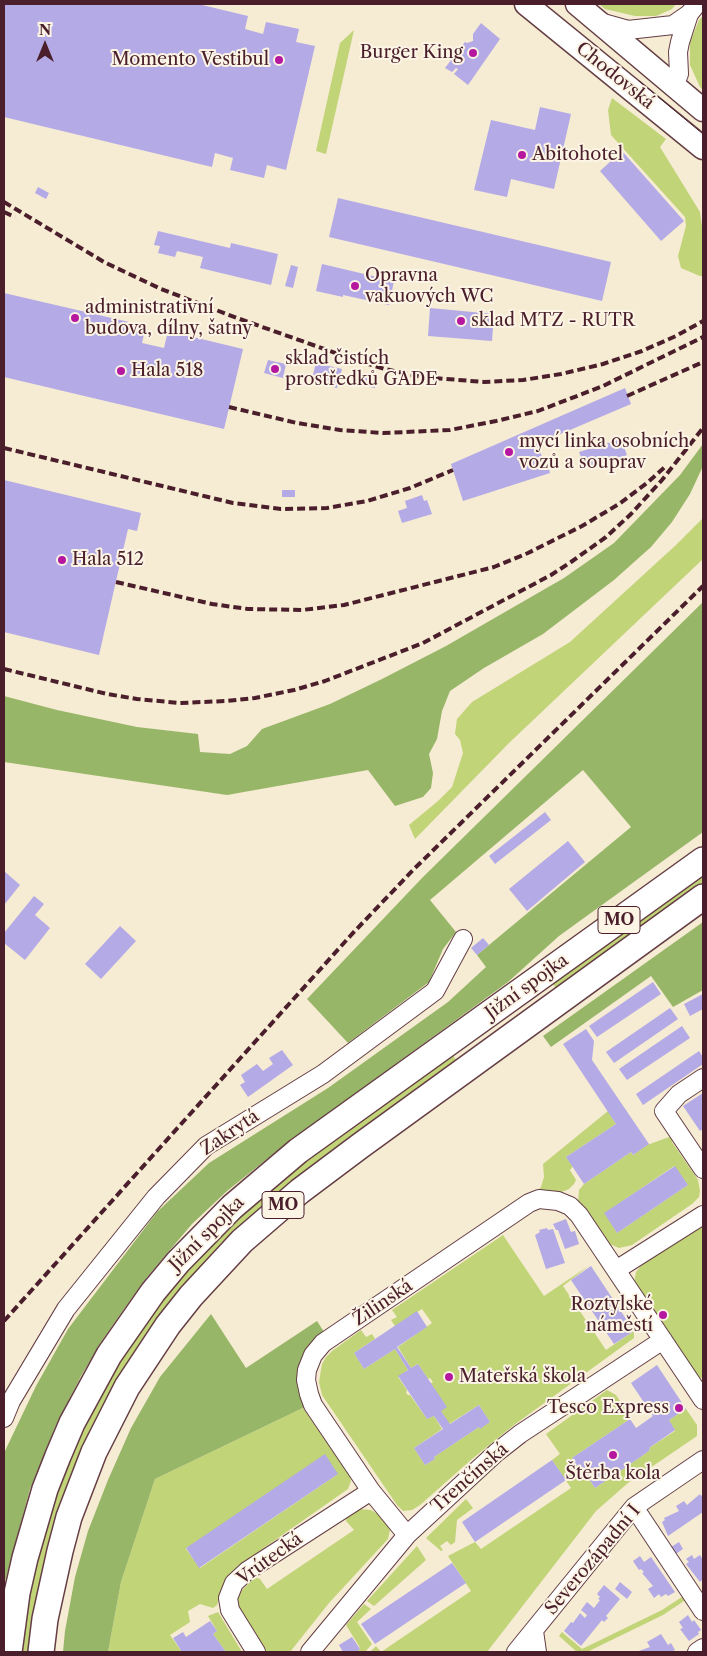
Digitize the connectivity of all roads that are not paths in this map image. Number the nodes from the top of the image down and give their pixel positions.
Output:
1 (526, 4) edge
2 (577, 4) edge
3 (693, 9) edge
4 (600, 22) junction
5 (674, 86) junction
6 (703, 110) edge
7 (703, 148) edge
8 (703, 860) edge
9 (703, 897) edge
10 (463, 939) dead end
11 (703, 1078) edge
12 (703, 1169) edge
13 (703, 1214) edge
14 (616, 1270) junction
15 (662, 1340) junction
16 (703, 1400) edge
17 (4, 1418) edge
18 (703, 1460) edge
19 (371, 1491) junction
20 (634, 1507) junction
21 (406, 1535) junction
22 (703, 1611) edge
23 (534, 1631) junction
24 (703, 1648) edge
25 (9, 1652) edge
26 (41, 1652) edge
27 (256, 1652) edge
28 (310, 1652) edge
29 (516, 1652) edge
30 (537, 1652) edge
31 (697, 1652) edge

1 - 7 main road, Chodovská
2 - 4 main road, Chodovská
3 - 4 street
3 - 5 street
4 - 5 main road, Chodovská
5 - 6 main road, Chodovská
8 - 25 highway, Jižní spojka / MO
9 - 26 highway, Jižní spojka / MO
10 - 17 street, Zakrytá
11 - 12 street
13 - 14 street
14 - 15 street
14 - 19 street, Žilinská
15 - 16 street
15 - 21 street, Trenčínská
18 - 20 street, Severozápadní I
19 - 21 street, Žilinská
19 - 27 street, Vrútecká
20 - 22 street
20 - 23 street, Severozápadní I
21 - 28 street, Trenčínská
23 - 29 street, Severozápadní I
23 - 30 street
24 - 31 street

